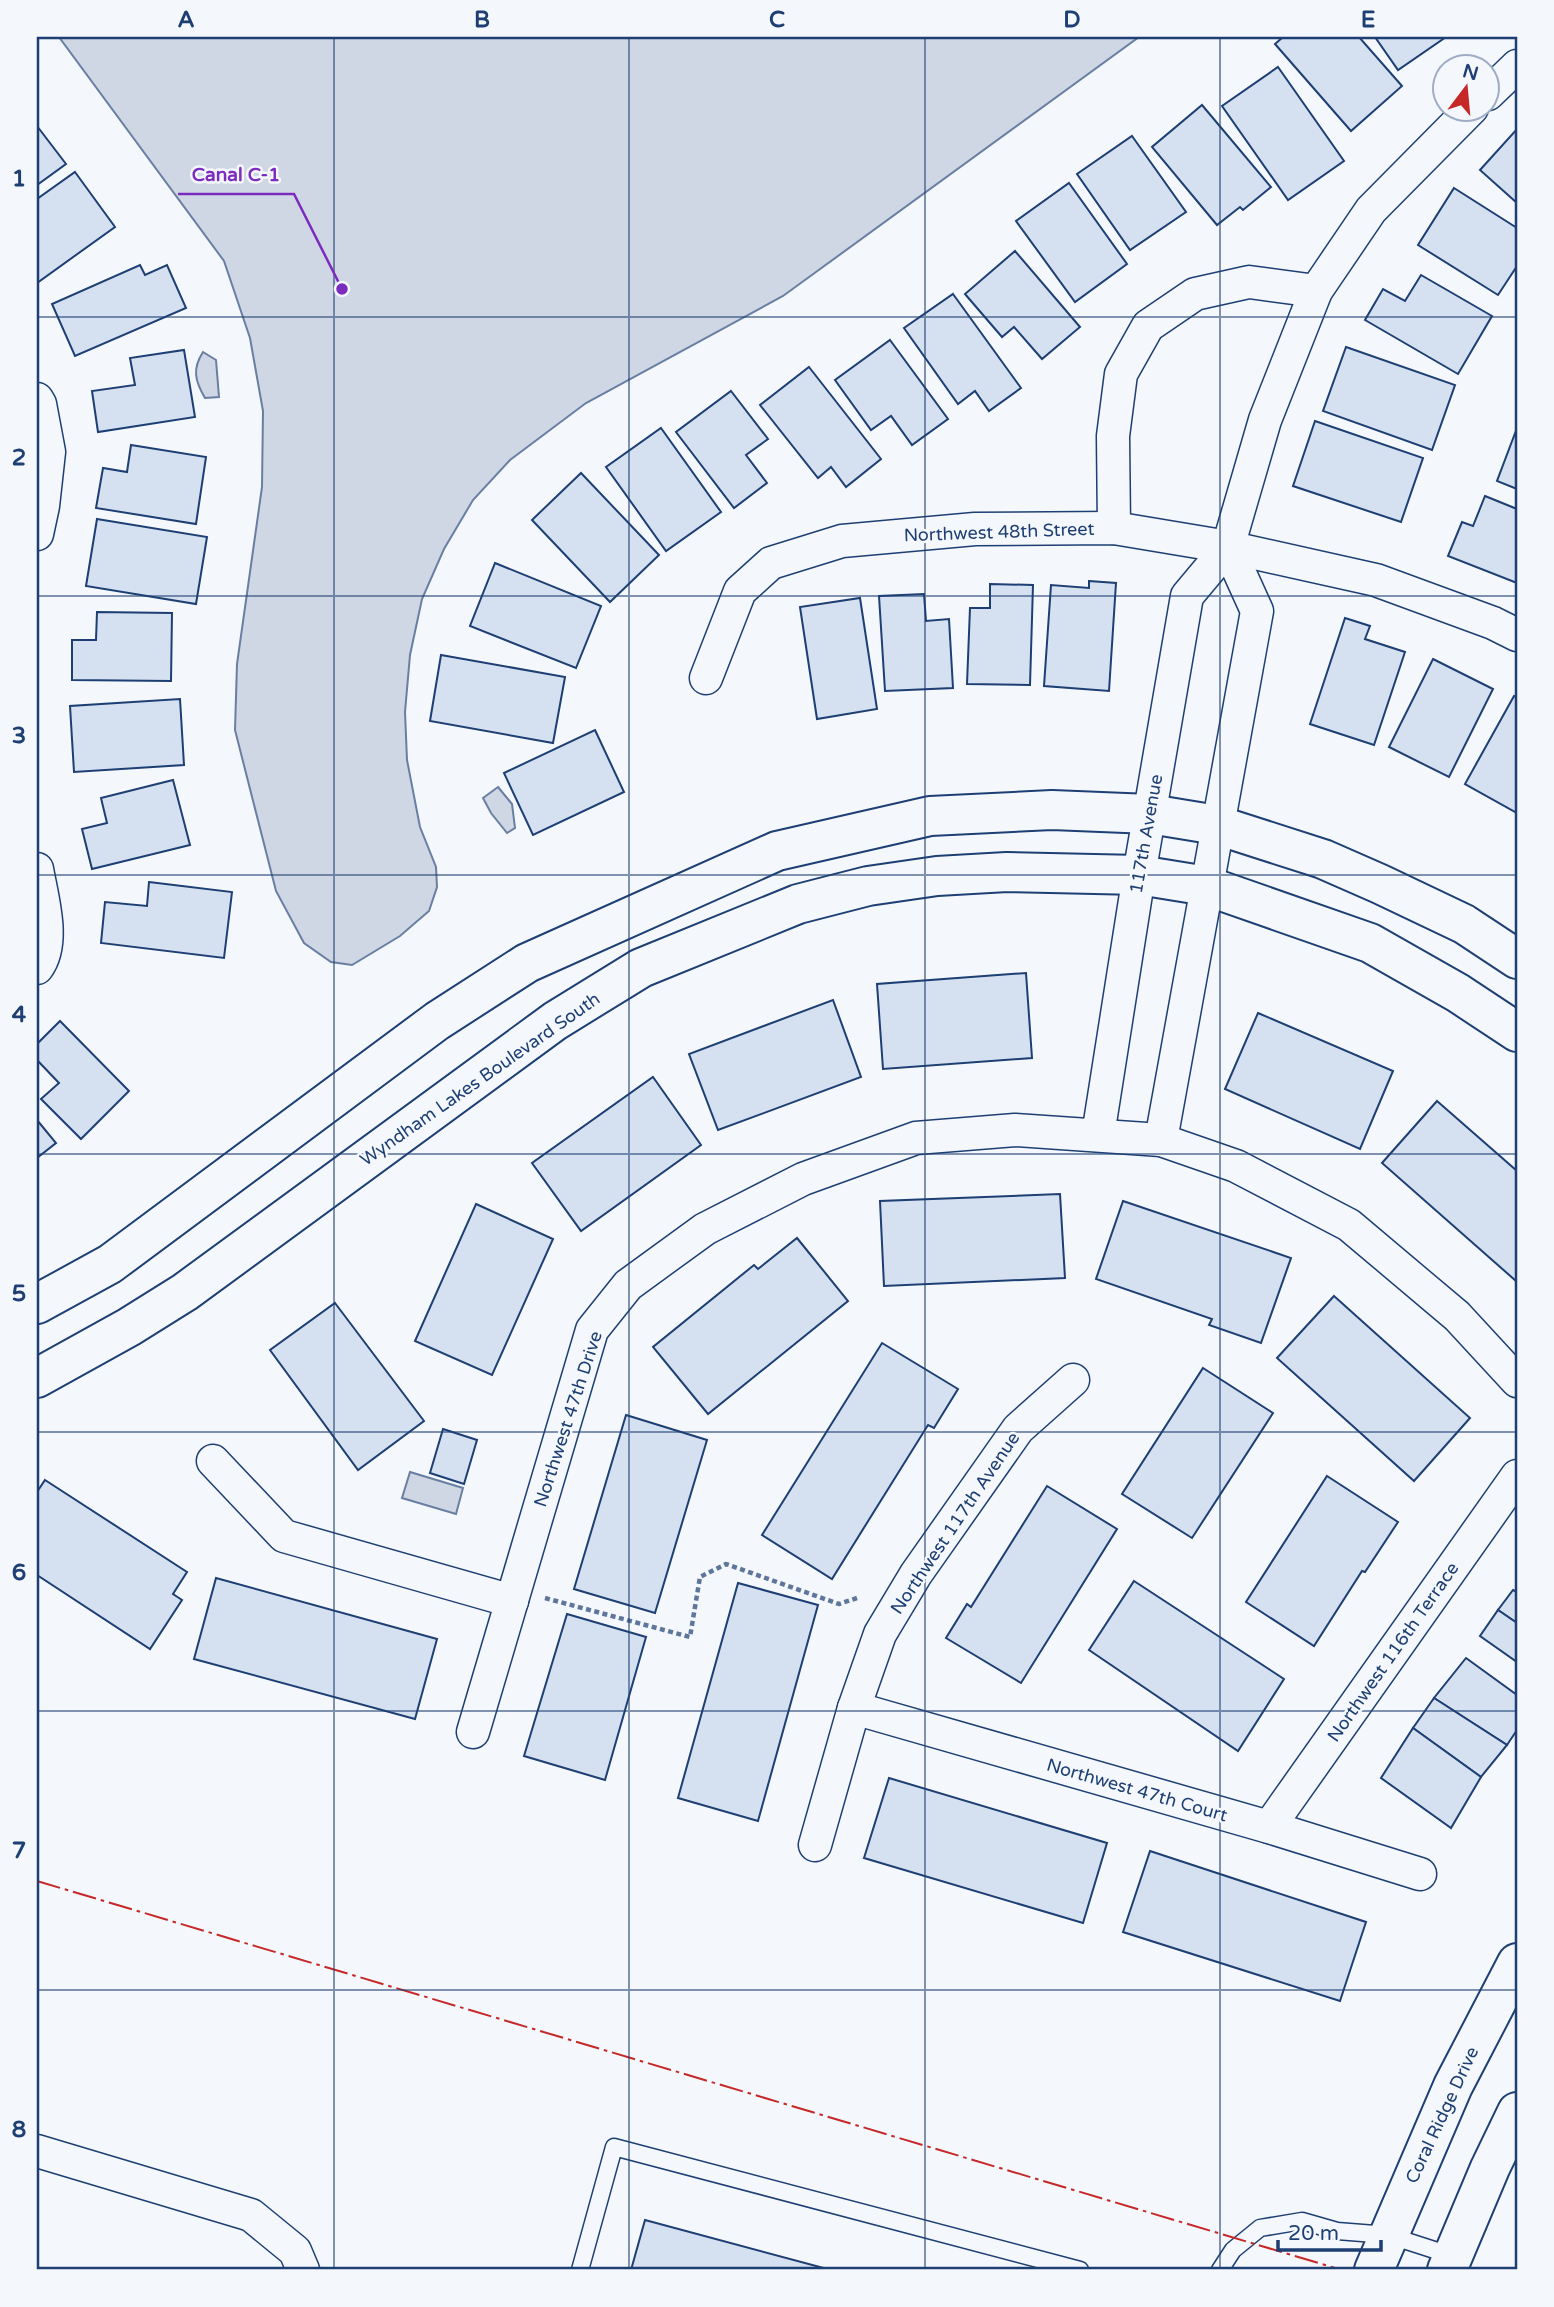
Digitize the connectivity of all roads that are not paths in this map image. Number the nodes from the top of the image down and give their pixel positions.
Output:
1 (1517, 66) edge
2 (1502, 80) edge
3 (1458, 122) edge
4 (1316, 291) junction
5 (37, 399) edge
6 (1114, 528) junction
7 (37, 534) edge
8 (1228, 547) junction
9 (1517, 635) edge
10 (706, 678) dead end
11 (1150, 814) junction
12 (1217, 825) junction
13 (37, 869) edge
14 (1139, 875) junction
15 (1207, 886) junction
16 (1517, 960) edge
17 (39, 965) edge
18 (1517, 1032) edge
19 (1098, 1135) junction
20 (1161, 1140) junction
21 (37, 1304) edge
22 (37, 1378) edge
23 (1073, 1380) dead end
24 (1517, 1381) edge
25 (213, 1461) dead end
26 (1517, 1476) edge
27 (525, 1598) junction
28 (854, 1709) junction
29 (473, 1732) dead end
30 (1269, 1827) junction
31 (815, 1845) dead end
32 (1420, 1874) dead end
33 (1517, 1963) edge
34 (1517, 2112) edge
35 (37, 2151) edge
36 (1388, 2235) junction
37 (1450, 2263) edge
38 (303, 2270) edge
39 (580, 2270) edge
40 (1080, 2270) edge
41 (1220, 2270) edge
42 (1374, 2270) edge

1 - 2 street
3 - 4 street, 117th Avenue
4 - 6 street, Northwest 48th Street
4 - 8 street, 117th Avenue
5 - 7 street
6 - 8 street, Northwest 48th Street
6 - 10 street, Northwest 48th Street
8 - 9 street, Northwest 48th Street
8 - 11 street, 117th Avenue
8 - 12 street
11 - 12 street
11 - 14 street, 117th Avenue
11 - 21 street
12 - 15 street
12 - 16 street
13 - 17 street
14 - 15 street, Wyndham Lakes Boulevard South
14 - 19 street, 117th Avenue
14 - 22 street, Wyndham Lakes Boulevard South
15 - 18 street, Wyndham Lakes Boulevard South
15 - 20 street
19 - 20 street, Northwest 47th Drive
19 - 27 street, Northwest 47th Drive
20 - 24 street, Northwest 47th Drive
23 - 28 street, Northwest 117th Avenue
25 - 27 street
26 - 30 street, Northwest 116th Terrace
27 - 29 street, Northwest 47th Drive
28 - 30 street, Northwest 47th Court
28 - 31 street, Northwest 117th Avenue
30 - 32 street, Northwest 47th Court
33 - 36 street, Coral Ridge Drive
34 - 37 street
35 - 38 street
36 - 37 lane
36 - 41 lane
36 - 42 street, Coral Ridge Drive
39 - 40 lane

